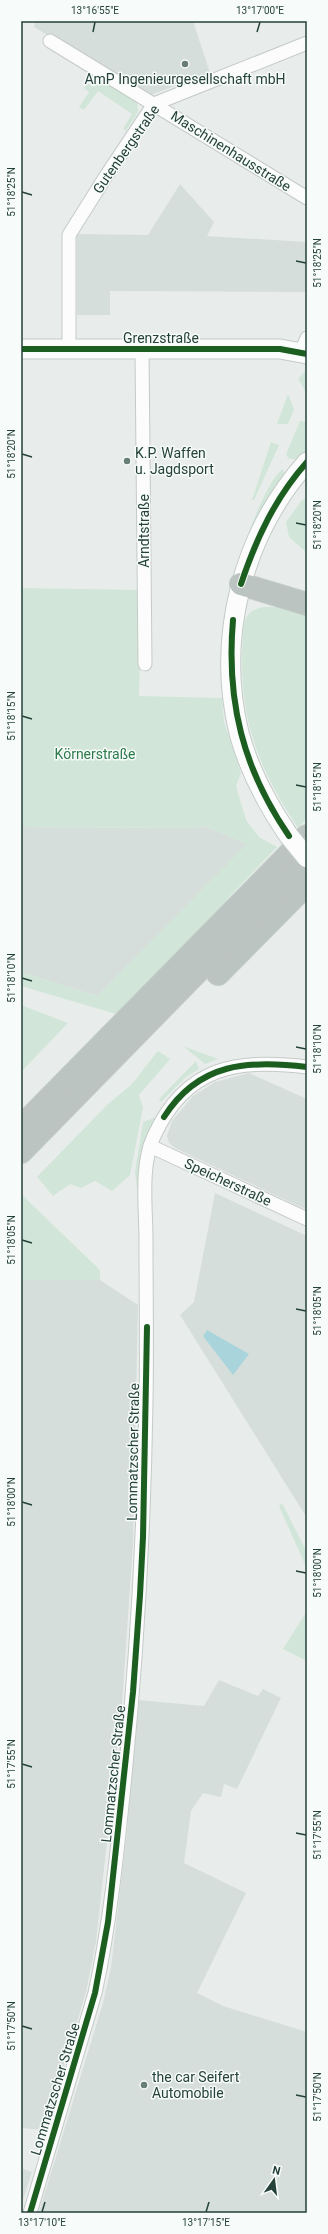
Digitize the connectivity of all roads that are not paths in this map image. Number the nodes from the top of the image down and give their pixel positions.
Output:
1 (50, 41) dead end
2 (307, 43) edge
3 (154, 104) junction
4 (307, 198) edge
5 (305, 348) edge
6 (21, 349) edge
7 (69, 350) junction
8 (142, 350) junction
9 (307, 462) edge
10 (241, 584) junction
11 (307, 604) edge
12 (145, 664) dead end
13 (298, 836) edge
14 (307, 859) edge
15 (307, 884) edge
16 (307, 1067) edge
17 (57, 1116) junction
18 (21, 1127) edge
19 (150, 1146) junction
20 (21, 1152) edge
21 (307, 1219) edge
22 (30, 2213) edge

1 - 3 street, Maschinenhausstraße
2 - 3 street, Gutenbergstraße
3 - 4 street, Maschinenhausstraße
3 - 7 street, Gutenbergstraße
5 - 8 street, Grenzstraße
6 - 7 street, Grenzstraße
7 - 8 street, Grenzstraße
8 - 12 street, Arndtstraße
9 - 10 street
10 - 11 highway
10 - 13 street
13 - 14 street, bridge
13 - 18 highway
14 - 17 highway
15 - 17 highway
16 - 19 street, Lommatzscher Straße
17 - 20 highway
19 - 21 street, Speicherstraße
19 - 22 street, Lommatzscher Straße

